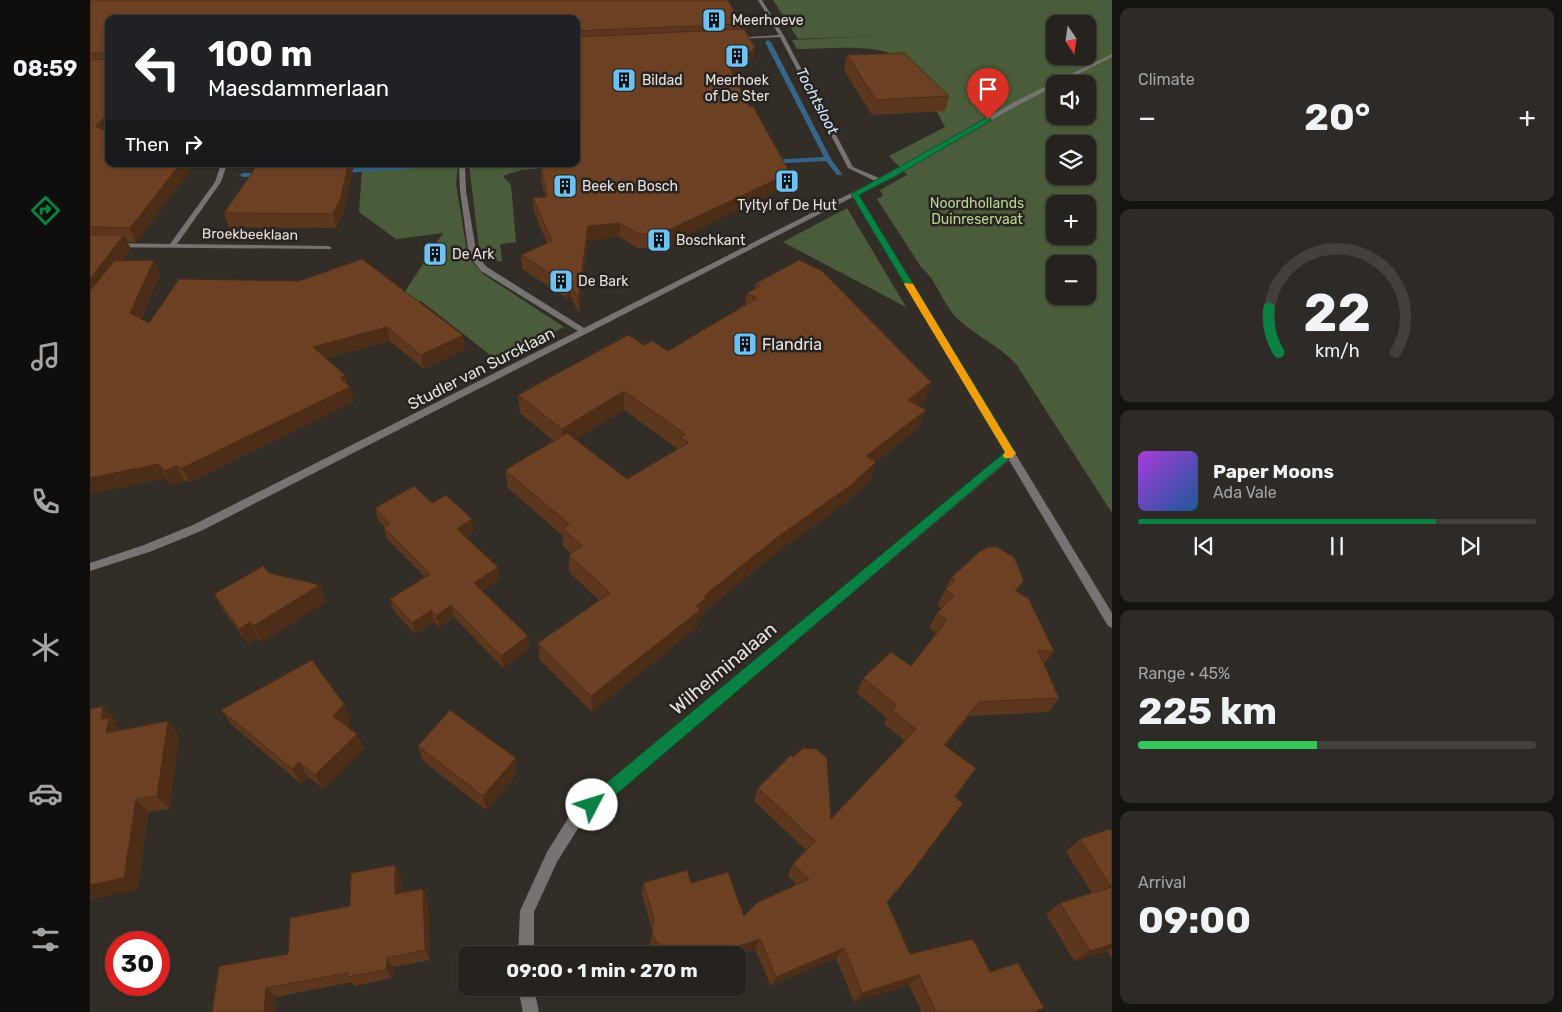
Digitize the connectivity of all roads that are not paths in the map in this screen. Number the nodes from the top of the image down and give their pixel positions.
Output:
1 (760, 0) edge
2 (782, 36) junction
3 (733, 38) edge
4 (1112, 55) edge
5 (223, 167) edge
6 (462, 167) edge
7 (880, 181) junction
8 (854, 194) junction
9 (90, 245) edge
10 (172, 246) junction
11 (328, 248) dead end
12 (585, 332) junction
13 (1010, 453) junction
14 (90, 568) edge
15 (1112, 623) edge
16 (526, 946) edge
17 (528, 996) edge
18 (531, 1012) edge

1 - 2 street
2 - 3 street
2 - 7 street
4 - 7 street, Studler van Surcklaan
5 - 10 street, Broekbeeklaan
6 - 12 street
7 - 8 street, Studler van Surcklaan
8 - 12 street, Studler van Surcklaan
8 - 13 street
9 - 10 street, Broekbeeklaan
10 - 11 street, Broekbeeklaan
12 - 14 street, Studler van Surcklaan
13 - 15 street
13 - 16 street, Wilhelminalaan
17 - 18 street

